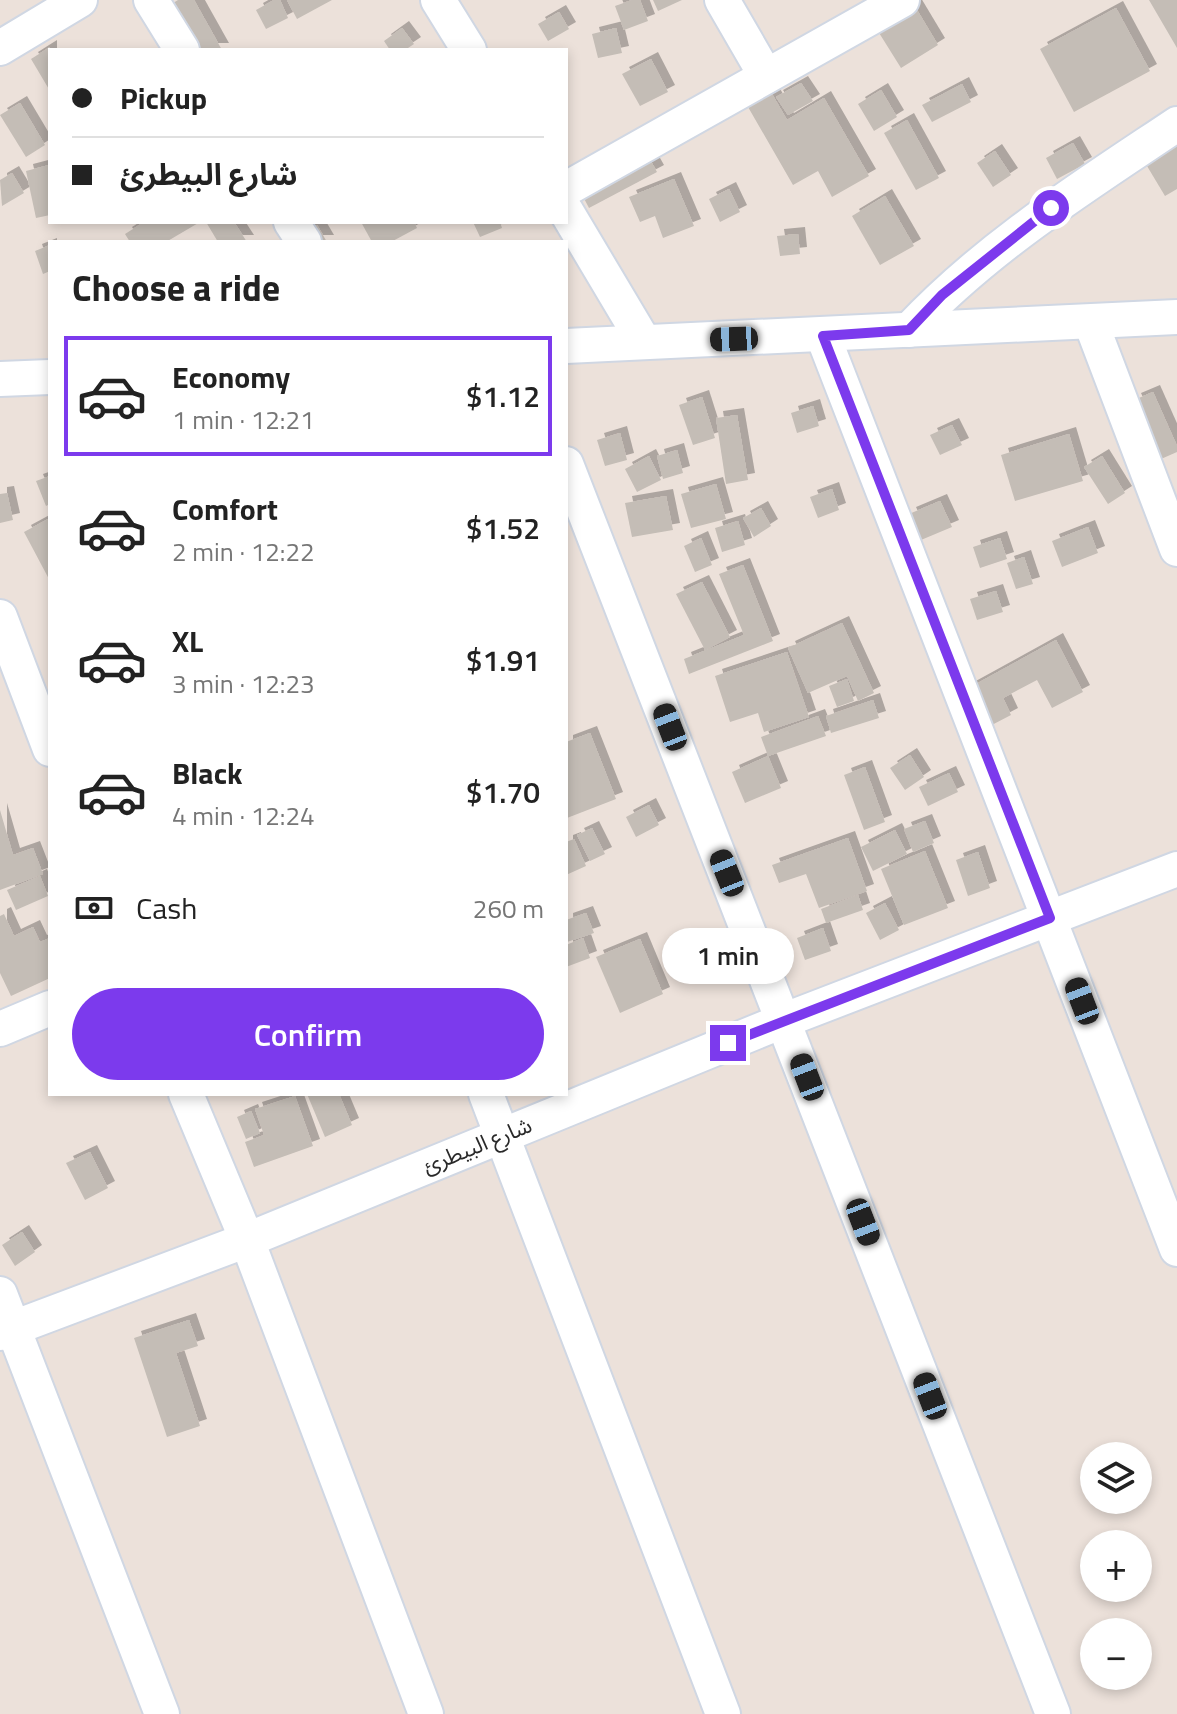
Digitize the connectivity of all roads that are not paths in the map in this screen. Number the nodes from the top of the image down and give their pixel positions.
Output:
1 (80, 0) edge
2 (151, 0) edge
3 (438, 0) edge
4 (722, 0) edge
5 (902, 0) edge
6 (0, 48) edge
7 (181, 48) edge
8 (468, 48) edge
9 (766, 76) junction
10 (1177, 124) edge
11 (568, 188) edge
12 (568, 214) edge
13 (1177, 317) edge
14 (1091, 323) junction
15 (909, 330) junction
16 (823, 336) junction
17 (644, 342) junction
18 (568, 346) edge
19 (48, 377) edge
20 (0, 379) edge
21 (568, 469) edge
22 (1177, 549) edge
23 (0, 617) edge
24 (48, 744) edge
25 (1177, 869) edge
26 (1050, 918) junction
27 (48, 1009) edge
28 (785, 1020) junction
29 (0, 1029) edge
30 (187, 1096) edge
31 (487, 1096) edge
32 (501, 1135) junction
33 (247, 1240) junction
34 (1177, 1249) edge
35 (0, 1294) edge
36 (7, 1330) edge
37 (162, 1714) edge
38 (426, 1714) edge
39 (723, 1714) edge
40 (1053, 1714) edge

1 - 6 street
2 - 7 street
3 - 8 street
4 - 9 street
5 - 9 street
9 - 11 street
10 - 15 street
12 - 17 street
13 - 14 street
14 - 15 street
14 - 22 street
15 - 16 street
16 - 17 street
16 - 26 street
17 - 18 street
19 - 20 street
21 - 28 street
23 - 24 street
25 - 26 street, شارع البيطرئ
26 - 28 street, شارع البيطرئ
26 - 34 street
27 - 29 street
28 - 32 street, شارع البيطرئ
28 - 40 street
30 - 33 street
31 - 32 street
32 - 33 street, شارع البيطرئ
32 - 39 street
33 - 36 street, شارع البيطرئ
33 - 38 street
35 - 36 street
36 - 37 street

